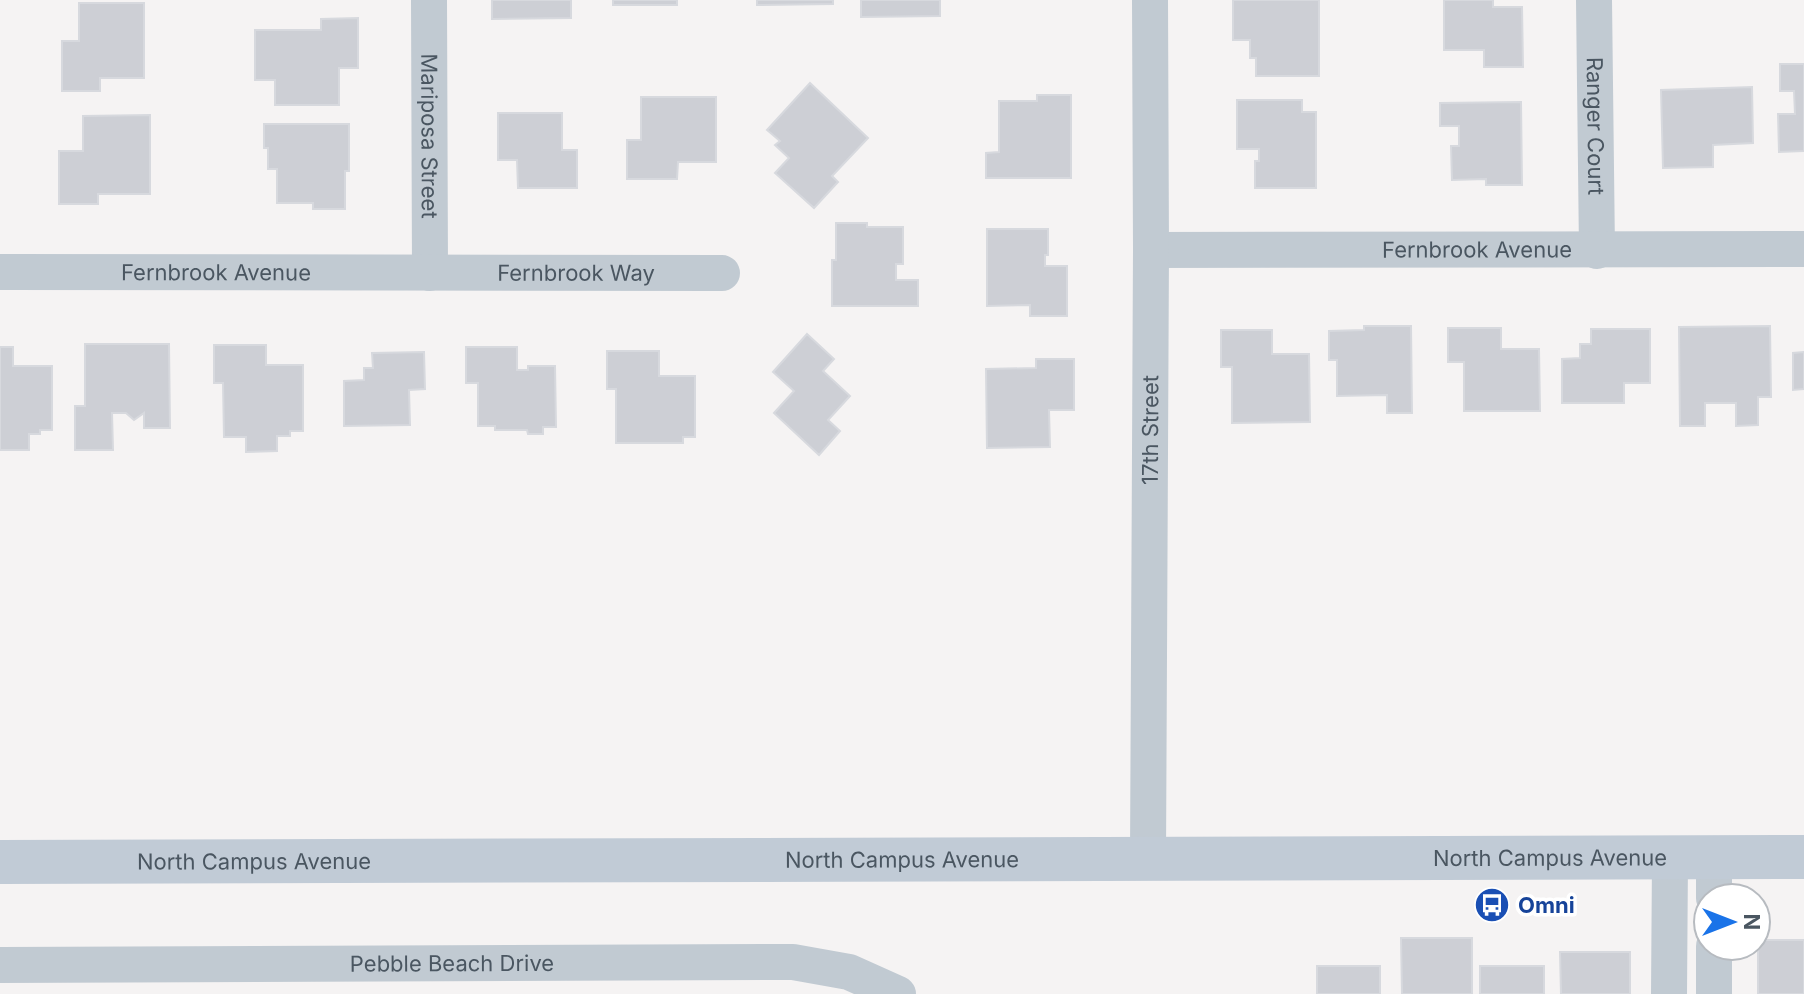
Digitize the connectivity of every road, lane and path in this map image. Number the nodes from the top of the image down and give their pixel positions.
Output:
1 (429, 0) edge
2 (1150, 0) edge
3 (1594, 0) edge
4 (1804, 249) edge
5 (1151, 250) junction
6 (1597, 251) junction
7 (0, 272) edge
8 (430, 273) junction
9 (722, 273) dead end
10 (1804, 857) edge
11 (1148, 858) junction
12 (1670, 858) junction
13 (0, 862) edge
14 (1714, 878) edge
15 (1714, 962) edge
16 (0, 965) edge
17 (898, 994) edge
18 (1669, 994) edge
19 (1714, 994) edge

1 - 8 street, Mariposa Street
2 - 5 street, 17th Street
3 - 6 street, Ranger Court
4 - 6 street, Fernbrook Avenue
5 - 6 street, Fernbrook Avenue
5 - 11 street, 17th Street
7 - 8 street, Fernbrook Avenue
8 - 9 street, Fernbrook Way
10 - 14 main road, North Campus Avenue
11 - 12 main road, North Campus Avenue
11 - 13 main road, North Campus Avenue
12 - 14 main road, North Campus Avenue
12 - 18 street
15 - 19 street
16 - 17 street, Pebble Beach Drive

